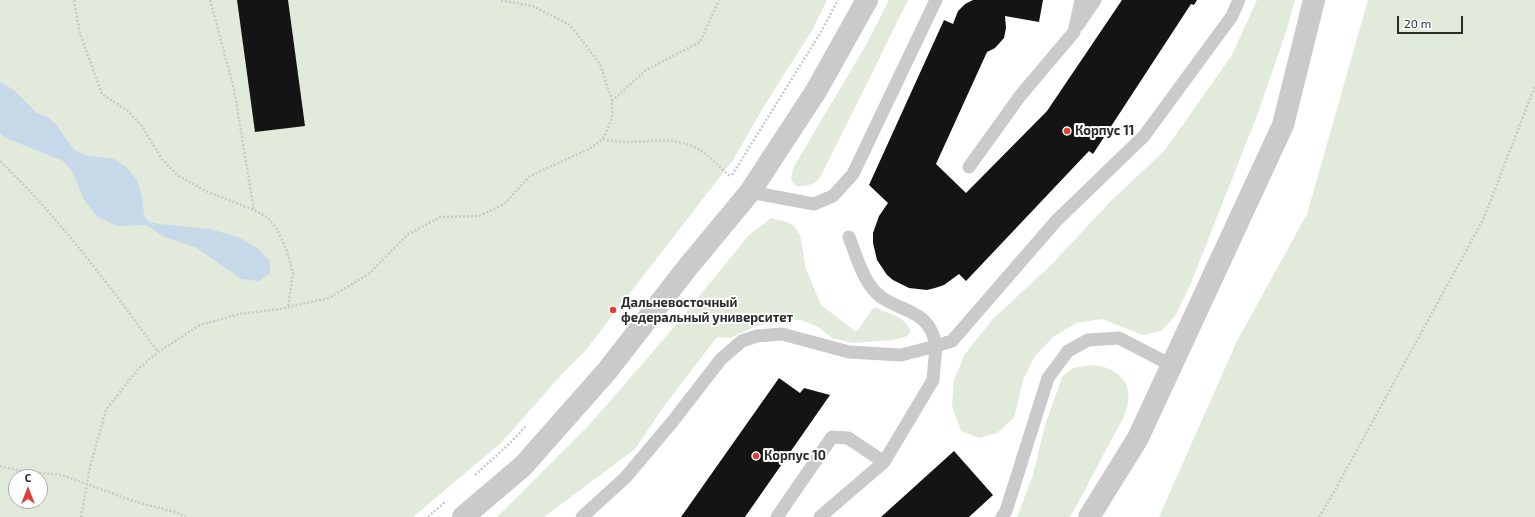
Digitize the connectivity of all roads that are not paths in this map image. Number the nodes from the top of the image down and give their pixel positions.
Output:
1 (867, 0) edge
2 (936, 0) edge
3 (1081, 0) edge
4 (1095, 0) edge
5 (1239, 0) edge
6 (1314, 0) edge
7 (1074, 32) junction
8 (968, 166) dead end
9 (750, 192) junction
10 (849, 237) dead end
11 (936, 346) junction
12 (1171, 365) junction
13 (884, 462) junction
14 (463, 517) edge
15 (582, 517) edge
16 (777, 517) edge
17 (820, 517) edge
18 (1002, 517) edge
19 (1089, 517) edge

1 - 9 street
2 - 9 lane
3 - 7 lane
4 - 7 lane
5 - 11 lane
6 - 12 street
7 - 8 lane
9 - 14 street
10 - 11 lane
11 - 13 lane
11 - 15 lane
12 - 18 lane
12 - 19 street
13 - 16 lane
13 - 17 lane

